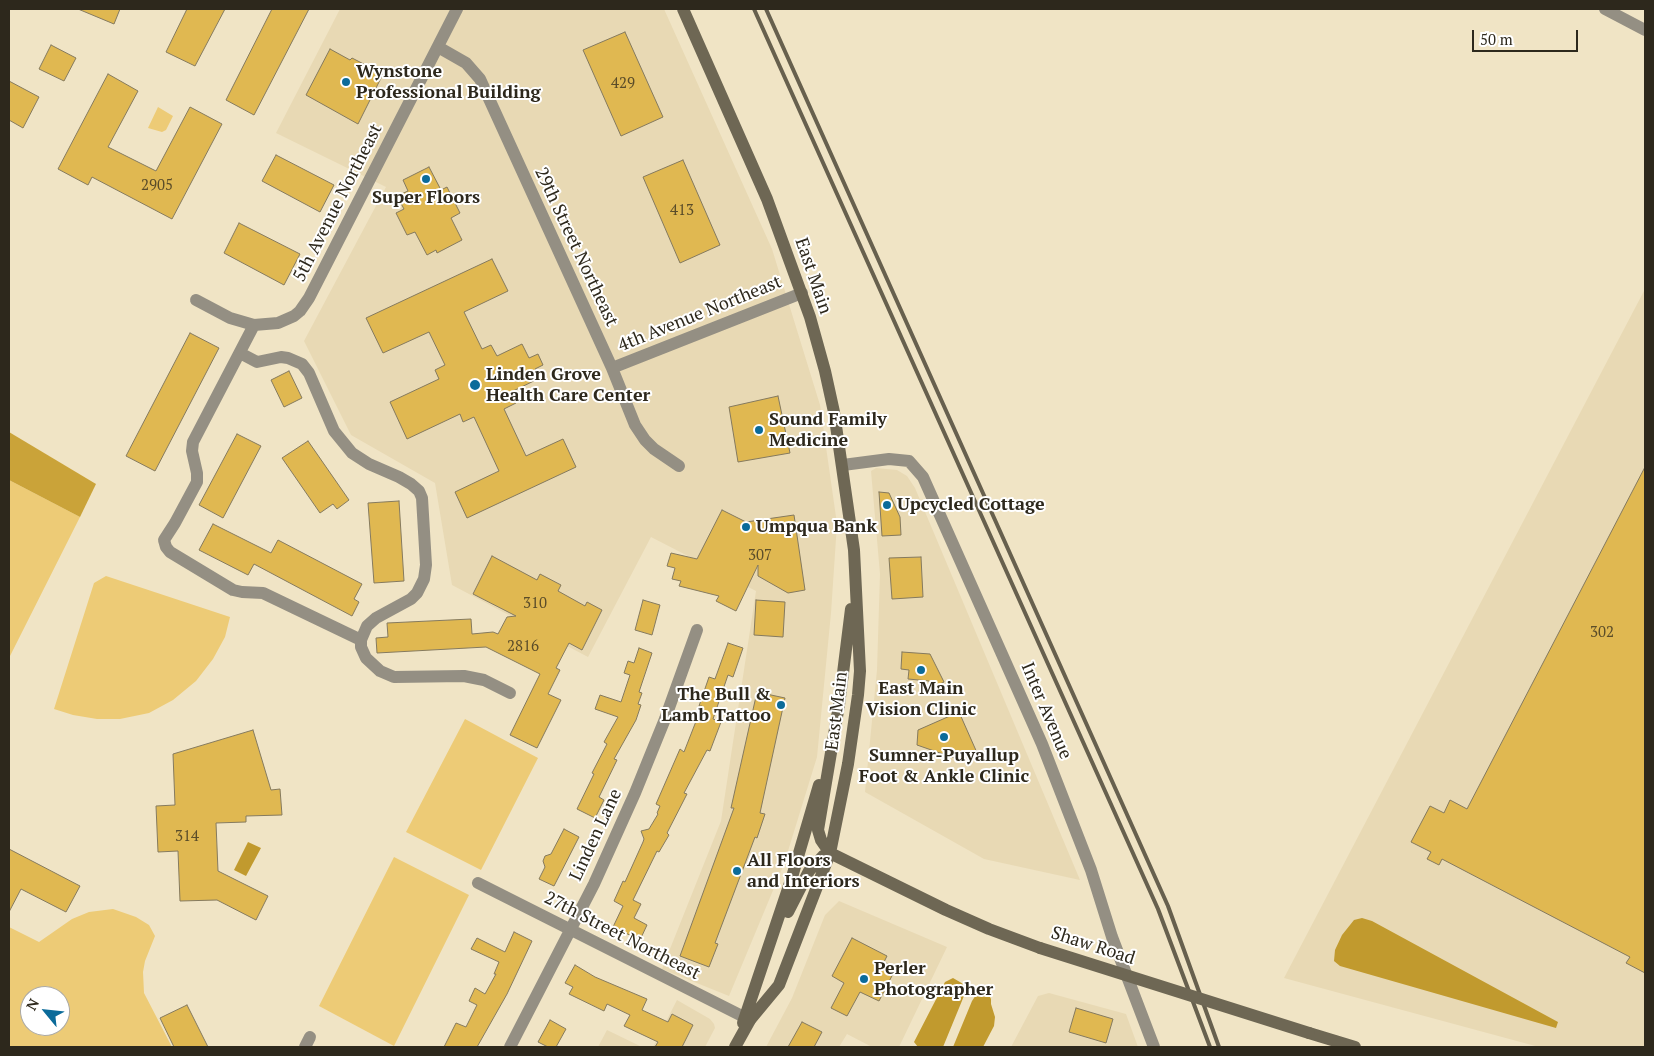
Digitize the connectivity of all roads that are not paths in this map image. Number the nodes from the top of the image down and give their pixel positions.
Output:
1 (457, 9) edge
2 (683, 9) edge
3 (1605, 9) edge
4 (1645, 30) edge
5 (438, 47) junction
6 (802, 293) junction
7 (196, 300) dead end
8 (254, 325) junction
9 (240, 353) junction
10 (612, 368) junction
11 (842, 465) junction
12 (679, 466) dead end
13 (855, 572) junction
14 (697, 630) dead end
15 (361, 640) junction
16 (510, 693) dead end
17 (839, 705) junction
18 (830, 853) junction
19 (478, 883) dead end
20 (570, 930) junction
21 (765, 956) junction
22 (748, 1019) junction
23 (510, 1047) edge
24 (733, 1047) edge
25 (1154, 1047) edge
26 (1355, 1047) edge

1 - 5 street, 5th Avenue Northeast
2 - 6 main road, East Main
3 - 4 street
5 - 8 street, 5th Avenue Northeast
5 - 10 street, 29th Street Northeast
6 - 10 street, 4th Avenue Northeast
6 - 11 main road, East Main
7 - 8 street, 5th Avenue Northeast
8 - 9 street
9 - 15 street
9 - 15 street
10 - 12 street, 29th Street Northeast
11 - 13 main road, East Main
11 - 25 street, Inter Avenue
13 - 17 main road, East Main
13 - 18 main road, East Main
14 - 20 street, Linden Lane
15 - 16 street
17 - 18 main road, East Main
17 - 21 main road, East Main
18 - 21 main road, East Main
18 - 22 main road, East Main
18 - 26 main road, Shaw Road, bridge
19 - 20 street, 27th Street Northeast
20 - 22 street, 27th Street Northeast
20 - 23 street, Linden Lane
21 - 22 main road, East Main
22 - 24 main road, East Main

